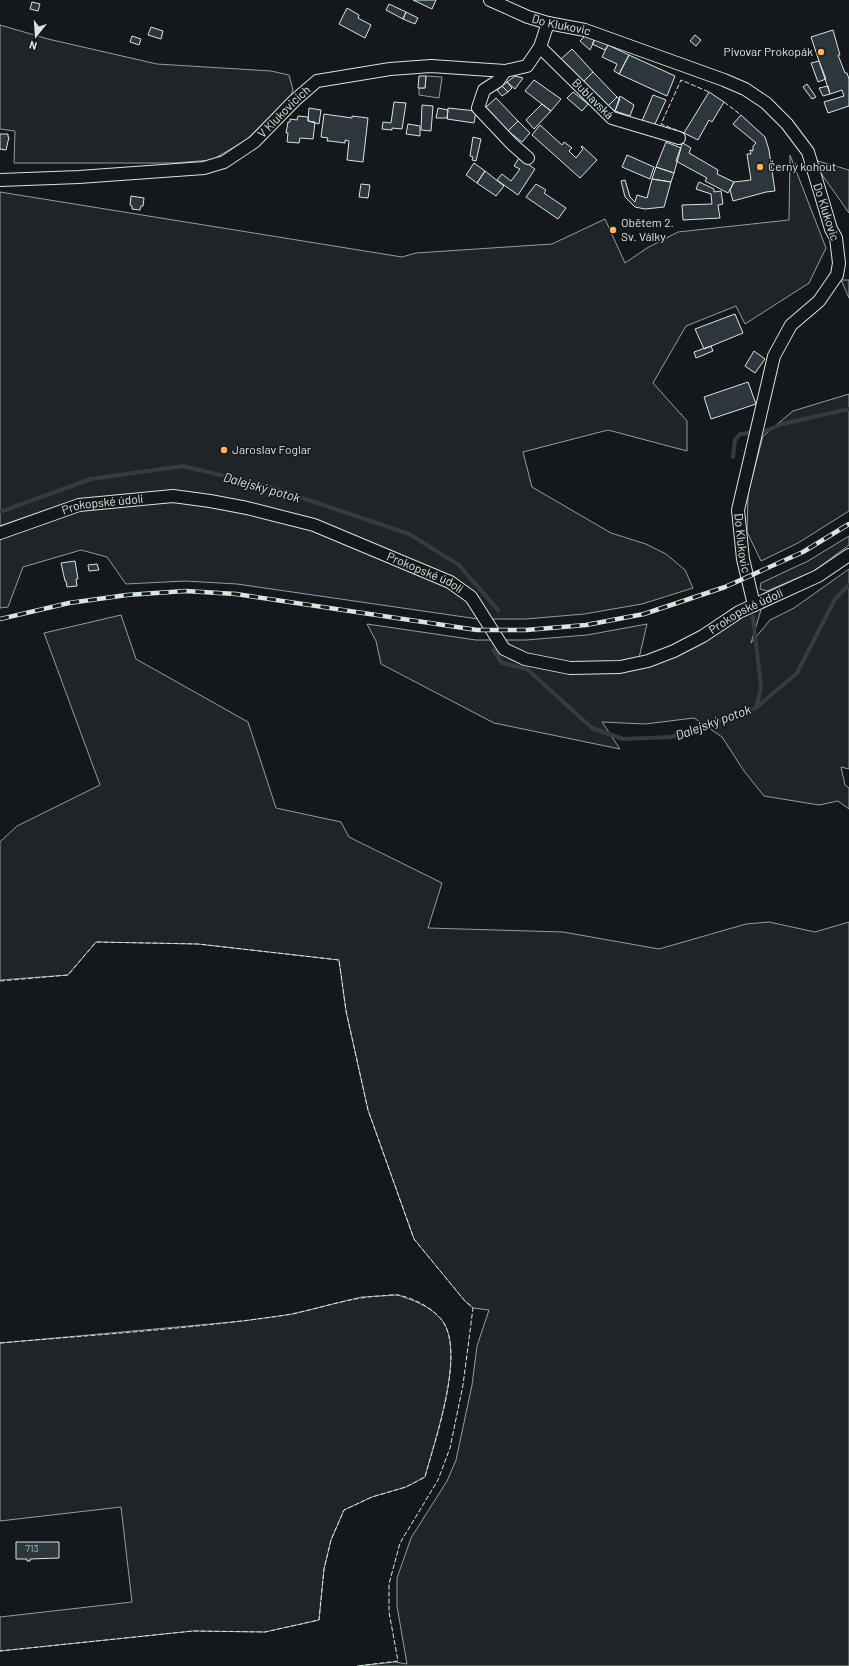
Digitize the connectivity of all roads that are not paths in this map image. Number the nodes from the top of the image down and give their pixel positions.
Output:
1 (490, 0) edge
2 (548, 23) junction
3 (540, 47) junction
4 (505, 72) junction
5 (679, 138) dead end
6 (528, 158) dead end
7 (0, 180) edge
8 (0, 533) edge
9 (849, 555) edge
10 (754, 606) junction

1 - 2 street, Do Klukovic
2 - 3 street, V Klukovicích
2 - 10 street, Do Klukovic
3 - 4 street, V Klukovicích
3 - 5 street, Bublavská
4 - 6 street
4 - 7 street, V Klukovicích
8 - 10 street, Prokopské údolí
9 - 10 street, Prokopské údolí

